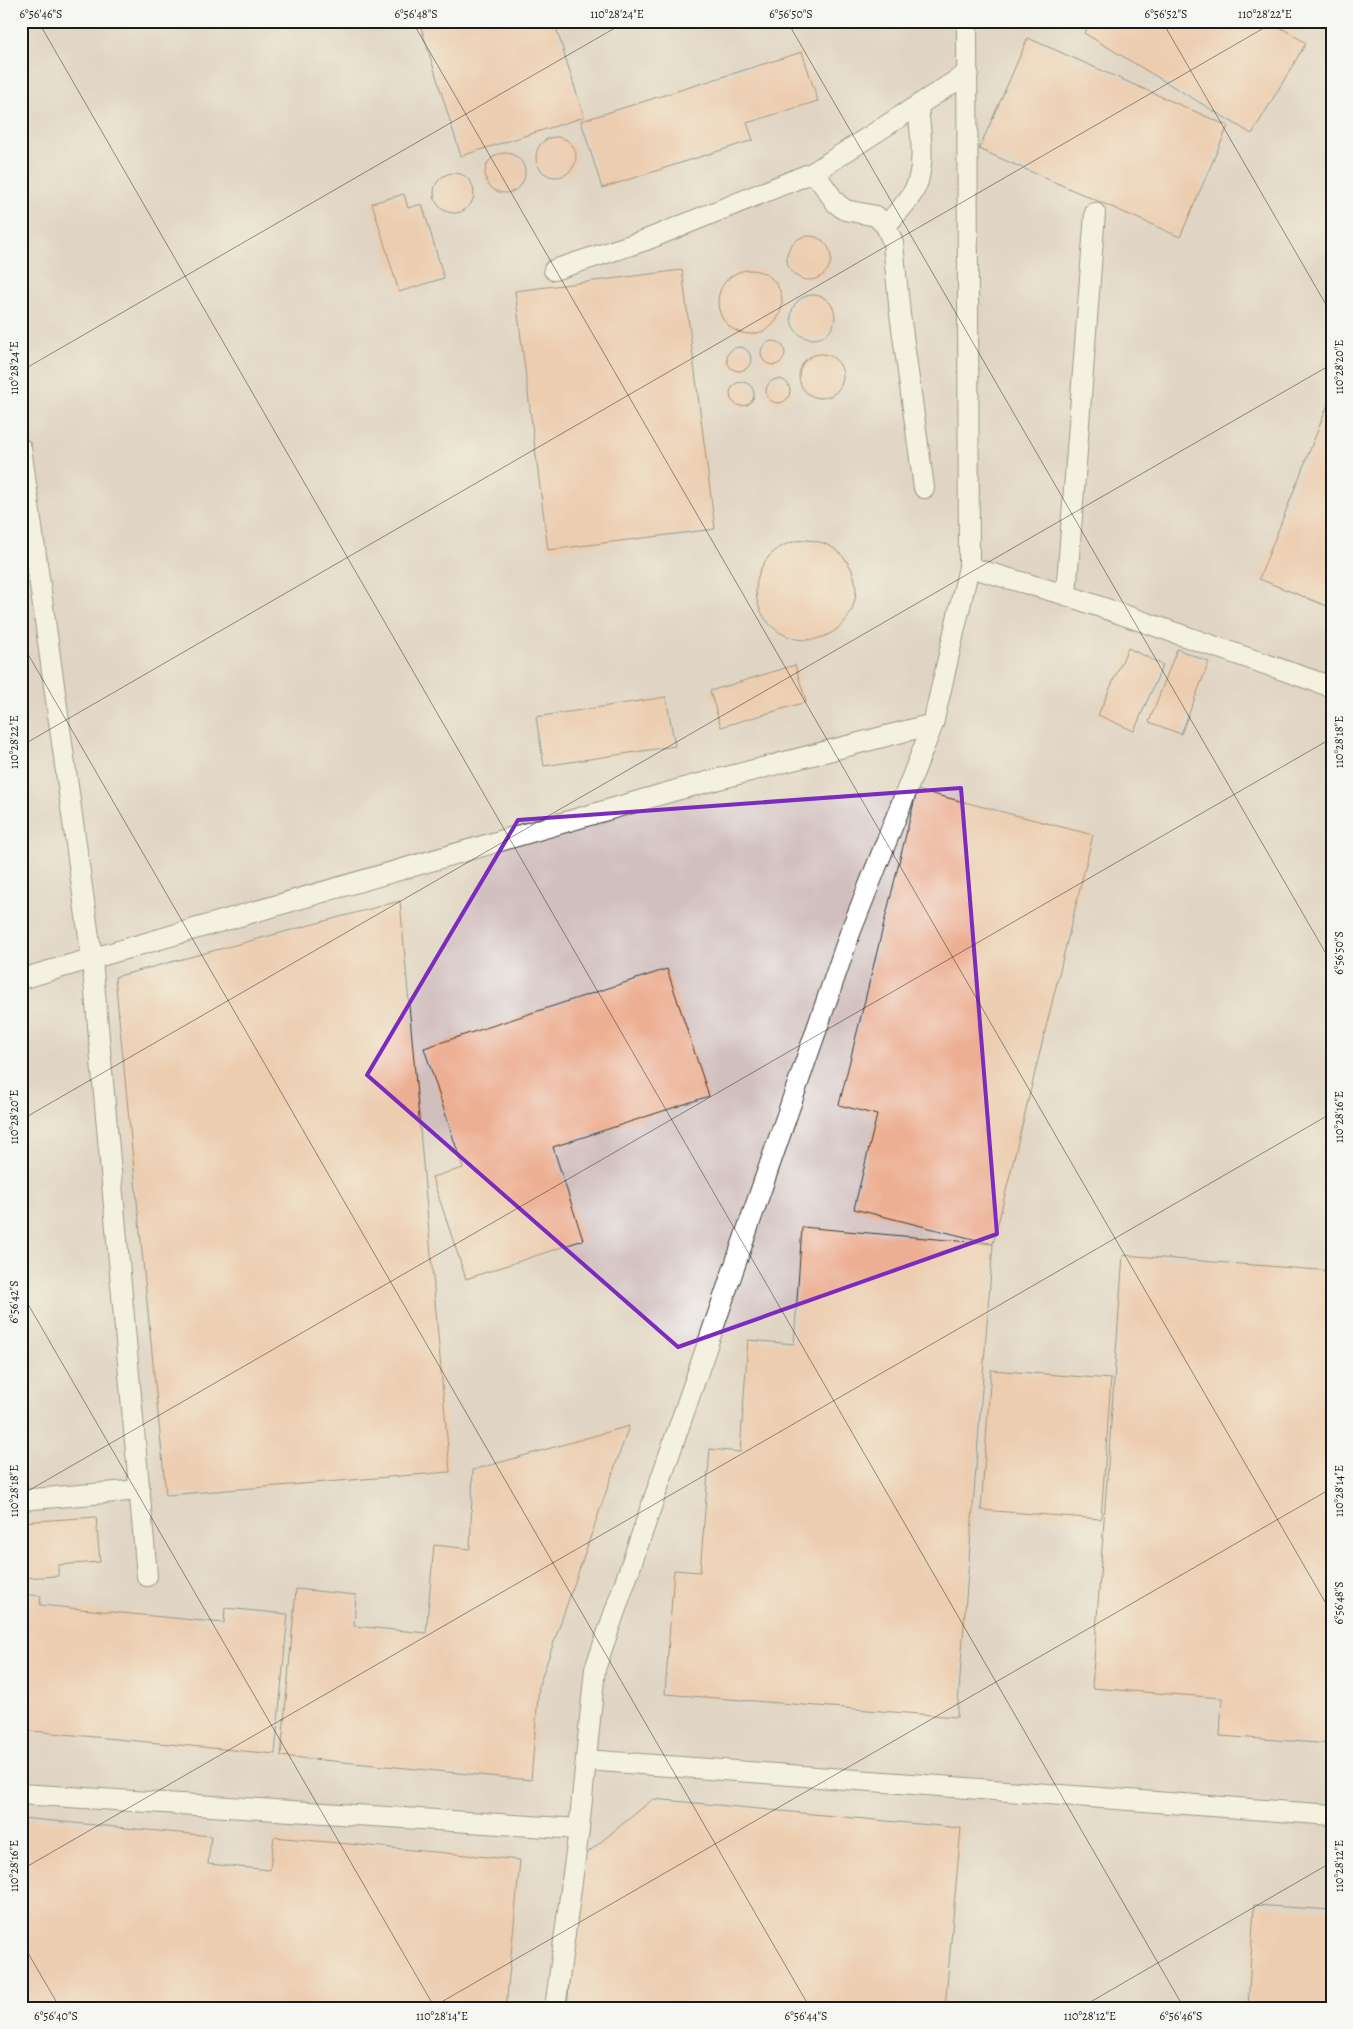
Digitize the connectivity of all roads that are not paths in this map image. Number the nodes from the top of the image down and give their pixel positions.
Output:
1 (966, 21) edge
2 (968, 73) junction
3 (918, 106) junction
4 (814, 172) junction
5 (1095, 213) dead end
6 (886, 226) junction
7 (554, 270) dead end
8 (21, 448) edge
9 (924, 488) dead end
10 (969, 567) junction
11 (1066, 594) junction
12 (1332, 687) edge
13 (933, 724) junction
14 (92, 959) junction
15 (21, 980) edge
16 (140, 1490) junction
17 (21, 1500) edge
18 (148, 1576) dead end
19 (586, 1760) junction
20 (21, 1794) edge
21 (1332, 1815) edge
22 (578, 1829) junction
23 (555, 2008) edge

1 - 2 lane
2 - 3 lane
2 - 10 lane
3 - 4 lane
3 - 6 lane
4 - 6 lane
4 - 7 lane
5 - 11 lane
6 - 9 lane
8 - 14 lane
10 - 11 lane
10 - 13 lane
11 - 12 lane
13 - 14 lane
13 - 19 lane
14 - 15 lane
14 - 16 lane
16 - 17 lane
16 - 18 lane
19 - 21 lane
19 - 22 lane
20 - 22 lane
22 - 23 lane

